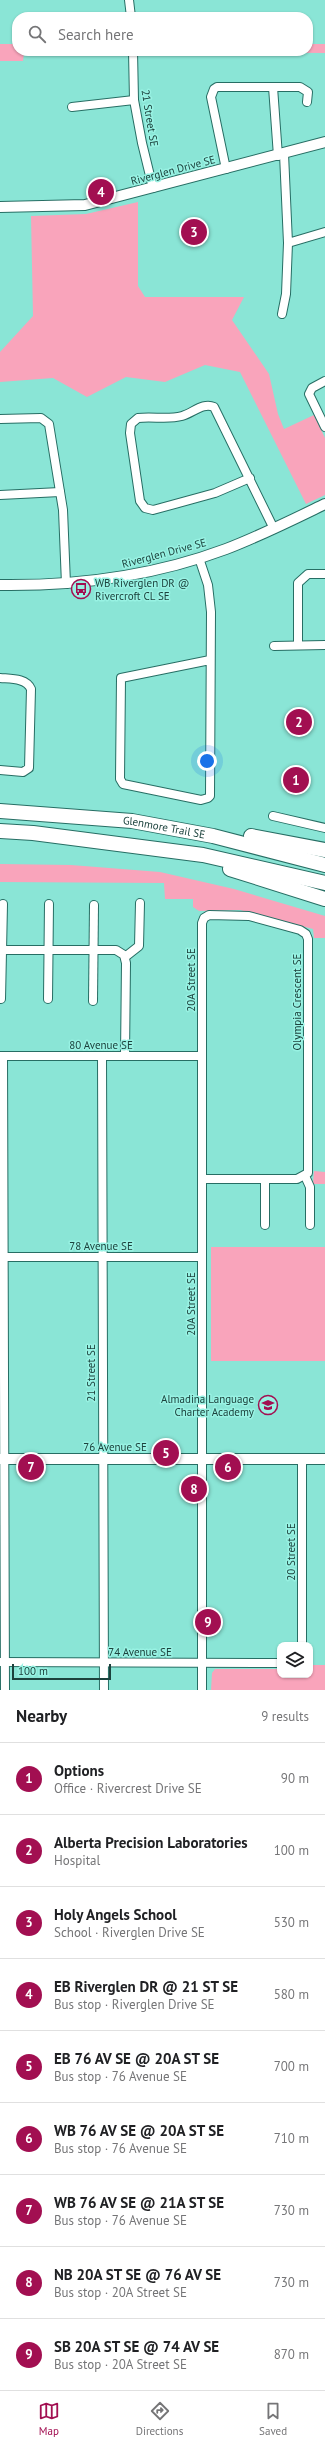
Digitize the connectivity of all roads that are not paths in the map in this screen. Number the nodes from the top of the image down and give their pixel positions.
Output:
1 (129, 0) edge
2 (130, 12) edge
3 (133, 56) edge
4 (273, 87) junction
5 (134, 100) junction
6 (307, 102) dead end
7 (72, 107) dead end
8 (325, 142) edge
9 (281, 155) junction
10 (226, 169) junction
11 (153, 188) junction
12 (0, 207) edge
13 (325, 232) edge
14 (288, 243) junction
15 (282, 314) dead end
16 (325, 381) edge
17 (0, 419) edge
18 (325, 427) edge
19 (250, 478) junction
20 (60, 492) junction
21 (0, 495) edge
22 (325, 504) edge
23 (274, 529) junction
24 (199, 558) junction
25 (325, 568) edge
26 (313, 574) junction
27 (325, 574) edge
28 (66, 584) junction
29 (0, 585) edge
30 (298, 645) junction
31 (325, 645) edge
32 (274, 646) dead end
33 (210, 660) junction
34 (0, 678) edge
35 (0, 770) edge
36 (0, 811) edge
37 (273, 816) dead end
38 (132, 821) junction
39 (325, 828) edge
40 (0, 831) edge
41 (126, 845) junction
42 (325, 850) edge
43 (325, 865) edge
44 (325, 883) edge
45 (325, 899) edge
46 (140, 903) dead end
47 (3, 904) dead end
48 (49, 904) dead end
49 (94, 904) dead end
50 (204, 918) joint
51 (1, 950) edge
52 (48, 950) junction
53 (94, 950) junction
54 (125, 958) junction
55 (1, 999) dead end
56 (48, 999) dead end
57 (93, 1001) dead end
58 (2, 1056) edge
59 (102, 1056) junction
60 (125, 1056) junction
61 (202, 1056) junction
62 (305, 1176) junction
63 (202, 1179) junction
64 (264, 1179) junction
65 (265, 1225) dead end
66 (310, 1225) dead end
67 (2, 1257) edge
68 (202, 1257) junction
69 (102, 1258) junction
70 (2, 1459) edge
71 (103, 1459) junction
72 (202, 1459) junction
73 (302, 1459) junction
74 (325, 1460) edge
75 (302, 1642) edge
76 (3, 1662) edge
77 (104, 1663) junction
78 (202, 1663) junction
79 (277, 1663) edge
80 (5, 1690) edge
81 (104, 1690) edge
82 (202, 1690) edge

1 - 2 street
3 - 5 street, 21 Street SE
4 - 6 street
4 - 9 street
4 - 10 street
5 - 7 street
5 - 11 street, 21 Street SE
8 - 9 street, Riverglen Drive SE
9 - 10 street, Riverglen Drive SE
9 - 14 street
10 - 11 street, Riverglen Drive SE
11 - 12 street, Riverglen Drive SE
13 - 14 street
14 - 15 street
16 - 18 street
17 - 20 street
19 - 19 street
19 - 23 street
20 - 21 street
20 - 28 street
22 - 23 street, Riverglen Drive SE
23 - 24 street, Riverglen Drive SE
24 - 28 street, Riverglen Drive SE
24 - 33 street
25 - 26 street
26 - 27 street
26 - 30 street
28 - 29 street, Riverglen Drive SE
30 - 31 street
30 - 32 street
33 - 33 street
34 - 35 street
36 - 38 highway, Glenmore Trail SE
37 - 39 street
38 - 42 highway
38 - 43 highway, Glenmore Trail SE
40 - 41 highway, Glenmore Trail SE
41 - 44 highway, Glenmore Trail SE
41 - 45 highway
46 - 54 street
47 - 51 street
48 - 52 street
49 - 53 street
50 - 61 street, 20A Street SE
50 - 62 street, Olympia Crescent SE
51 - 52 street
51 - 55 street
52 - 53 street
52 - 56 street
53 - 54 street
53 - 57 street
54 - 60 street
58 - 59 street, 80 Avenue SE
58 - 67 street
59 - 60 street, 80 Avenue SE
59 - 69 street, 21 Street SE
60 - 61 street, 80 Avenue SE
61 - 63 street, 20A Street SE
62 - 64 street
62 - 66 street, Olympia Crescent SE
63 - 64 street
63 - 68 street, 20A Street SE
64 - 65 street
67 - 69 street, 78 Avenue SE
67 - 70 street
68 - 69 street, 78 Avenue SE
68 - 72 street, 20A Street SE
69 - 71 street, 21 Street SE
70 - 71 street, 76 Avenue SE
70 - 76 street
71 - 72 street, 76 Avenue SE
71 - 77 street, 21 Street SE
72 - 73 street, 76 Avenue SE
72 - 78 street, 20A Street SE
73 - 74 street, 76 Avenue SE
73 - 75 street, 20 Street SE
76 - 77 street, 74 Avenue SE
76 - 80 street
77 - 78 street, 74 Avenue SE
77 - 81 street, 21 Street SE
78 - 79 street, 74 Avenue SE
78 - 82 street, 20A Street SE

